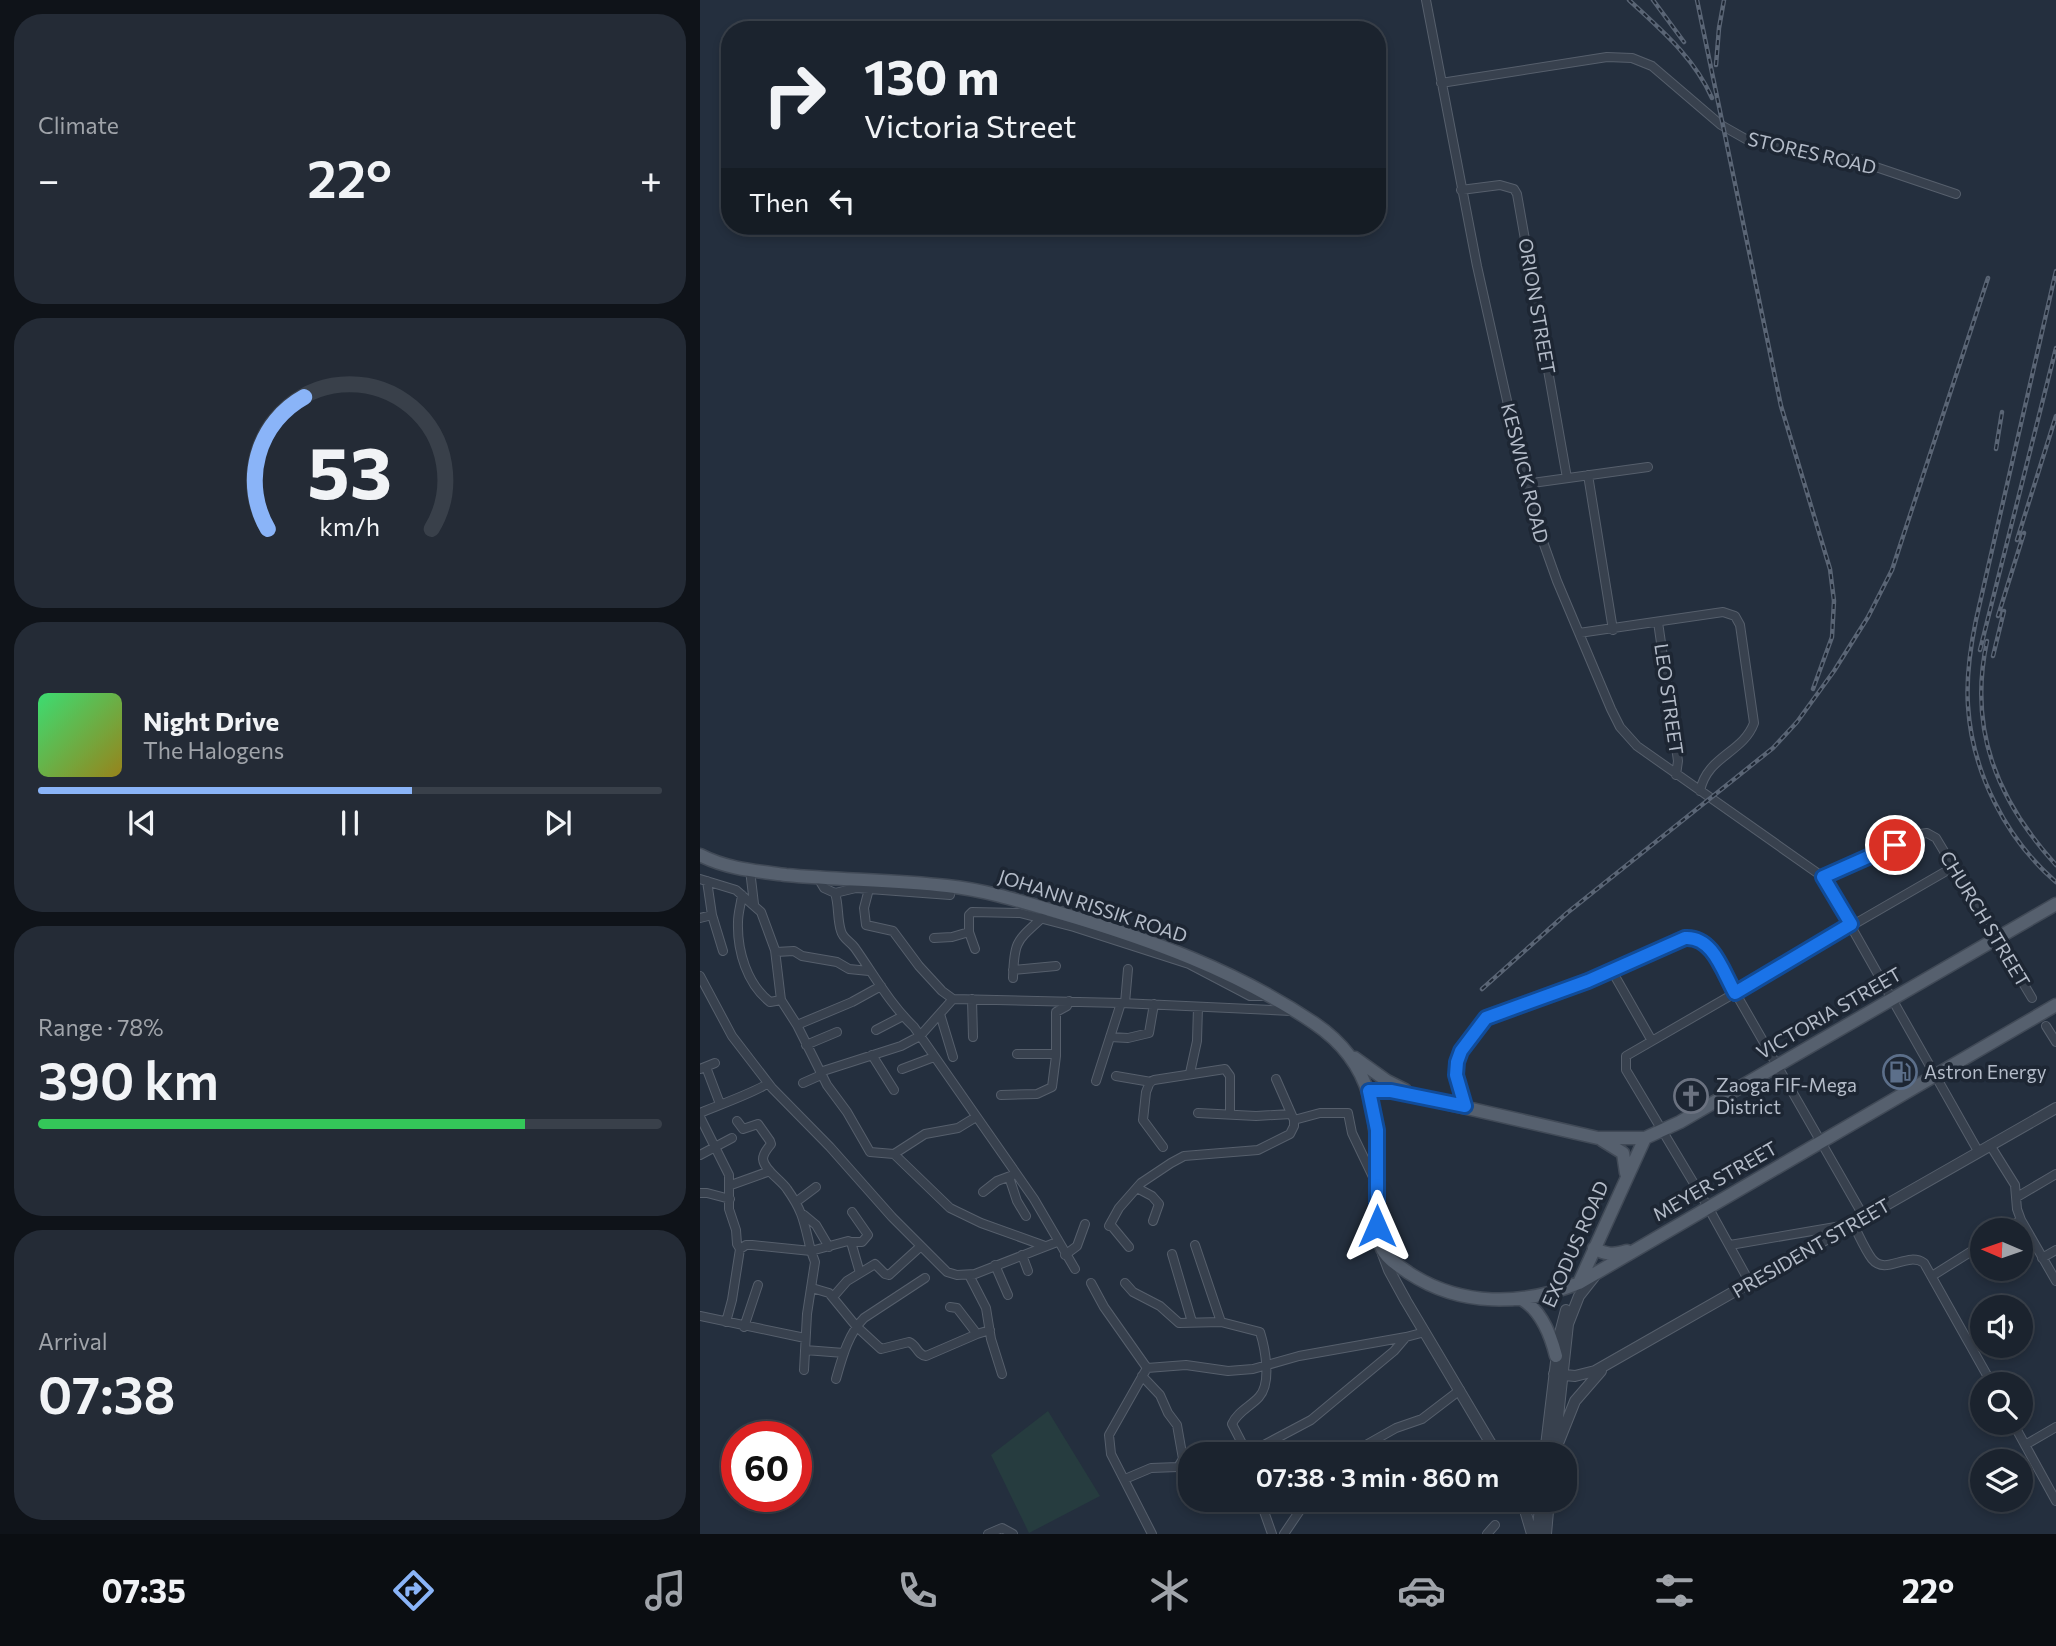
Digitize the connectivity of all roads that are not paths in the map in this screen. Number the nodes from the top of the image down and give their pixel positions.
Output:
1 (1426, 0) edge
2 (1441, 83) junction
3 (1461, 190) junction
4 (1956, 194) dead end
5 (1647, 467) dead end
6 (1588, 475) junction
7 (1567, 478) junction
8 (1525, 484) junction
9 (1658, 622) junction
10 (1613, 630) junction
11 (1579, 633) junction
12 (1676, 775) junction
13 (1700, 791) junction
14 (700, 855) edge
15 (1955, 866) junction
16 (750, 870) junction
17 (1823, 877) junction
18 (818, 878) junction
19 (704, 880) edge
20 (869, 889) junction
21 (835, 893) junction
22 (742, 895) junction
23 (950, 895) dead end
24 (754, 904) junction
25 (2056, 904) edge
26 (712, 915) junction
27 (1046, 915) junction
28 (700, 918) edge
29 (1851, 924) junction
30 (970, 932) junction
31 (934, 938) dead end
32 (1997, 940) junction
33 (975, 949) dead end
34 (723, 951) dead end
35 (776, 952) junction
36 (1056, 966) dead end
37 (1128, 969) dead end
38 (869, 971) junction
39 (1612, 971) junction
40 (701, 979) edge
41 (881, 986) junction
42 (1735, 993) junction
43 (1891, 998) junction
44 (2032, 998) dead end
45 (953, 999) junction
46 (972, 999) junction
47 (781, 1000) junction
48 (1069, 1001) junction
49 (1123, 1003) junction
50 (1154, 1004) junction
51 (2056, 1005) edge
52 (1198, 1007) junction
53 (1294, 1011) junction
54 (940, 1014) junction
55 (903, 1016) junction
56 (797, 1025) junction
57 (2046, 1026) dead end
58 (876, 1030) dead end
59 (837, 1032) dead end
60 (920, 1036) junction
61 (973, 1037) dead end
62 (1110, 1037) junction
63 (1653, 1041) junction
64 (2056, 1042) edge
65 (806, 1045) junction
66 (1344, 1049) junction
67 (1017, 1054) dead end
68 (1056, 1054) junction
69 (872, 1055) junction
70 (934, 1057) junction
71 (953, 1057) dead end
72 (715, 1063) dead end
73 (1777, 1066) junction
74 (703, 1068) edge
75 (902, 1069) dead end
76 (821, 1073) junction
77 (1190, 1073) junction
78 (1116, 1076) dead end
79 (1937, 1076) junction
80 (1276, 1079) dead end
81 (1096, 1081) dead end
82 (1151, 1082) junction
83 (768, 1083) junction
84 (803, 1083) dead end
85 (894, 1090) dead end
86 (1001, 1095) dead end
87 (1370, 1097) junction
88 (1416, 1097) junction
89 (720, 1104) junction
90 (1465, 1106) junction
91 (2056, 1108) edge
92 (1198, 1113) dead end
93 (1230, 1113) junction
94 (700, 1115) edge
95 (976, 1117) junction
96 (1292, 1117) junction
97 (737, 1121) dead end
98 (1662, 1130) junction
99 (1598, 1138) junction
100 (1645, 1138) junction
101 (732, 1139) dead end
102 (1821, 1142) junction
103 (1990, 1145) junction
104 (1163, 1147) dead end
105 (716, 1148) junction
106 (1979, 1151) junction
107 (894, 1154) junction
108 (700, 1155) edge
109 (770, 1171) junction
110 (2056, 1174) edge
111 (1012, 1176) junction
112 (1626, 1177) junction
113 (731, 1185) junction
114 (816, 1187) dead end
115 (1377, 1187) junction
116 (1137, 1188) junction
117 (983, 1192) dead end
118 (700, 1193) edge
119 (2017, 1197) junction
120 (730, 1199) junction
121 (796, 1202) junction
122 (1708, 1207) junction
123 (852, 1212) dead end
124 (804, 1215) junction
125 (1026, 1216) dead end
126 (1864, 1217) junction
127 (2020, 1218) edge
128 (1153, 1221) dead end
129 (1085, 1224) dead end
130 (1853, 1224) junction
131 (851, 1242) junction
132 (1057, 1242) junction
133 (2034, 1244) edge
134 (1045, 1245) junction
135 (1195, 1245) dead end
136 (1730, 1245) junction
137 (921, 1246) junction
138 (829, 1247) junction
139 (1129, 1247) dead end
140 (1640, 1247) junction
141 (1382, 1248) junction
142 (1594, 1248) junction
143 (740, 1249) junction
144 (2056, 1250) edge
145 (811, 1251) junction
146 (1970, 1252) edge
147 (1172, 1254) dead end
148 (1022, 1255) junction
149 (1065, 1255) junction
150 (2042, 1258) junction
151 (995, 1265) junction
152 (1075, 1269) dead end
153 (1601, 1270) junction
154 (1028, 1271) dead end
155 (860, 1273) junction
156 (969, 1275) junction
157 (1932, 1276) junction
158 (925, 1278) dead end
159 (2056, 1282) edge
160 (1090, 1283) dead end
161 (1125, 1283) dead end
162 (1578, 1283) junction
163 (1750, 1283) junction
164 (758, 1285) dead end
165 (812, 1288) junction
166 (1008, 1295) dead end
167 (833, 1297) junction
168 (1522, 1300) junction
169 (950, 1307) dead end
170 (700, 1316) edge
171 (726, 1322) junction
172 (1192, 1322) junction
173 (1221, 1322) junction
174 (856, 1326) junction
175 (744, 1327) junction
176 (990, 1330) junction
177 (1425, 1332) junction
178 (977, 1334) junction
179 (804, 1338) junction
180 (1406, 1338) junction
181 (805, 1350) junction
182 (844, 1353) junction
183 (1556, 1356) junction
184 (1606, 1365) junction
185 (1266, 1367) junction
186 (1147, 1368) junction
187 (804, 1370) dead end
188 (1985, 1372) edge
189 (1002, 1374) dead end
190 (1558, 1374) junction
191 (1142, 1377) junction
192 (836, 1379) dead end
193 (1460, 1390) junction
194 (2056, 1427) edge
195 (2020, 1435) edge
196 (1241, 1442) edge
197 (1270, 1442) edge
198 (1371, 1442) edge
199 (1490, 1442) edge
200 (1552, 1442) edge
201 (1556, 1442) edge
202 (2025, 1445) junction
203 (1125, 1479) junction
204 (2056, 1501) edge
205 (1264, 1512) edge
206 (1299, 1512) edge
207 (1526, 1512) edge
208 (1539, 1512) edge
209 (1548, 1512) edge
210 (1494, 1525) dead end
211 (988, 1534) edge
212 (1013, 1534) edge
213 (1152, 1534) edge
214 (1272, 1534) edge
215 (1284, 1534) edge
216 (1487, 1534) edge
217 (1534, 1534) edge
218 (1546, 1534) edge

1 - 2 street, KESWICK ROAD
2 - 3 street, KESWICK ROAD
2 - 4 street, STORES ROAD
3 - 7 street, ORION STREET
3 - 8 street, KESWICK ROAD
5 - 6 street
6 - 7 street
6 - 10 street
7 - 8 street
8 - 11 street, KESWICK ROAD
9 - 10 street
9 - 12 street, LEO STREET
9 - 13 street
10 - 11 street
11 - 12 street, KESWICK ROAD
12 - 13 street, KESWICK ROAD
13 - 17 street, KESWICK ROAD
14 - 16 main road, JOHANN RISSIK ROAD
15 - 17 street, CHURCH STREET
15 - 29 street
15 - 32 street, CHURCH STREET
16 - 18 main road, JOHANN RISSIK ROAD
16 - 24 street
17 - 29 street
18 - 21 street
18 - 27 main road, JOHANN RISSIK ROAD
19 - 22 street
19 - 26 street
20 - 21 street
20 - 23 street
20 - 45 street
21 - 38 street
22 - 24 street
22 - 47 street
24 - 35 street
25 - 32 main road, VICTORIA STREET
26 - 28 street
26 - 34 street
27 - 30 street
27 - 36 street
27 - 53 main road, JOHANN RISSIK ROAD
29 - 42 street
29 - 43 street
30 - 31 street
30 - 33 street
32 - 43 main road, VICTORIA STREET
32 - 44 street, CHURCH STREET
35 - 38 street
35 - 47 street
37 - 49 street
38 - 41 street
39 - 42 street
39 - 63 street
39 - 90 street
40 - 83 street
41 - 55 street
41 - 56 street
42 - 63 street
42 - 73 street
43 - 73 main road, VICTORIA STREET
43 - 79 street
45 - 46 street
45 - 54 street
46 - 48 street
46 - 61 street
47 - 56 street
48 - 49 street
48 - 68 street
49 - 50 street
49 - 62 street
50 - 52 street
50 - 62 street
51 - 79 main road, MEYER STREET
52 - 53 street
52 - 77 street
53 - 66 main road, JOHANN RISSIK ROAD
54 - 60 street
54 - 71 street
55 - 58 street
55 - 60 street
56 - 65 street
57 - 64 street
59 - 65 street
60 - 69 street
60 - 70 street
62 - 81 street
63 - 98 street
65 - 76 street
66 - 87 main road, JOHANN RISSIK ROAD
66 - 88 main road
67 - 68 street
68 - 86 street
69 - 76 street
69 - 85 street
70 - 75 street
70 - 95 street
72 - 74 street
73 - 98 main road, VICTORIA STREET
73 - 102 street
74 - 89 street
76 - 84 street
76 - 107 street
77 - 82 street
77 - 93 street
78 - 82 street
79 - 102 main road, MEYER STREET
79 - 106 street
80 - 96 street
82 - 104 street
83 - 89 street
83 - 137 street
87 - 88 main road, VICTORIA STREET
87 - 115 main road, JOHANN RISSIK ROAD
88 - 90 main road, VICTORIA STREET
89 - 94 street
90 - 99 main road, VICTORIA STREET
91 - 103 street, PRESIDENT STREET
92 - 93 street
93 - 96 street
94 - 105 street
95 - 107 street
95 - 111 street
96 - 115 street
96 - 116 street
97 - 109 street
98 - 100 main road, VICTORIA STREET
98 - 122 street
99 - 100 main road, VICTORIA STREET
99 - 112 main road
100 - 112 main road, EXODUS ROAD
101 - 105 street
102 - 122 main road, MEYER STREET
102 - 126 street
103 - 106 street, PRESIDENT STREET
103 - 119 street
105 - 108 street
105 - 113 street
106 - 126 street, PRESIDENT STREET
107 - 134 street
109 - 113 street
109 - 121 street
110 - 119 street
111 - 117 street
111 - 125 street
111 - 132 street
112 - 142 main road, EXODUS ROAD
113 - 120 street
114 - 121 street
115 - 141 main road, JOHANN RISSIK ROAD
116 - 128 street
116 - 139 street
118 - 120 street
119 - 127 street
120 - 143 street
121 - 124 street
122 - 136 street
122 - 140 main road, MEYER STREET
123 - 131 street
124 - 138 street
124 - 145 street
126 - 130 street, PRESIDENT STREET
129 - 149 street
130 - 136 street
130 - 157 street
130 - 163 street, PRESIDENT STREET
131 - 138 street
131 - 155 street
132 - 134 street
132 - 149 street
133 - 150 street
134 - 148 street
135 - 173 street
136 - 163 street
137 - 155 street
137 - 156 street
138 - 145 street
140 - 142 main road
140 - 153 main road, MEYER STREET
141 - 168 main road, MEYER STREET
141 - 177 street, JOHANN RISSIK ROAD
142 - 162 main road, EXODUS ROAD
143 - 145 street
143 - 171 street
144 - 150 street
145 - 165 street
146 - 157 street
147 - 172 street
148 - 151 street
148 - 154 street
149 - 152 street
150 - 159 street
151 - 156 street
151 - 166 street
153 - 162 main road, MEYER STREET
153 - 190 street, EXODUS ROAD
155 - 167 street
156 - 176 street
157 - 188 street
158 - 174 street
160 - 186 street
161 - 172 street
162 - 168 main road, MEYER STREET
162 - 183 street, EXODUS ROAD
163 - 184 street, PRESIDENT STREET
164 - 175 street
165 - 167 street
165 - 179 street
167 - 174 street
168 - 183 main road
169 - 178 street
170 - 171 street
171 - 175 street
172 - 173 street
173 - 185 street
174 - 178 street
174 - 182 street
175 - 179 street
176 - 178 street
176 - 189 street
177 - 180 street
177 - 193 street, JOHANN RISSIK ROAD
179 - 181 street
180 - 185 street
180 - 197 street
181 - 182 street
181 - 187 street
182 - 192 street
183 - 190 street, EXODUS ROAD
184 - 190 street, PRESIDENT STREET
184 - 201 street
185 - 186 street
185 - 196 street
186 - 191 street
190 - 200 street, EXODUS ROAD
191 - 203 street
191 - 203 street
193 - 198 street
193 - 199 street, JOHANN RISSIK ROAD
194 - 202 street
195 - 202 street
202 - 204 street
203 - 213 street
205 - 214 street
206 - 215 street
207 - 217 street
208 - 217 street
209 - 218 street
210 - 216 street
211 - 212 street

